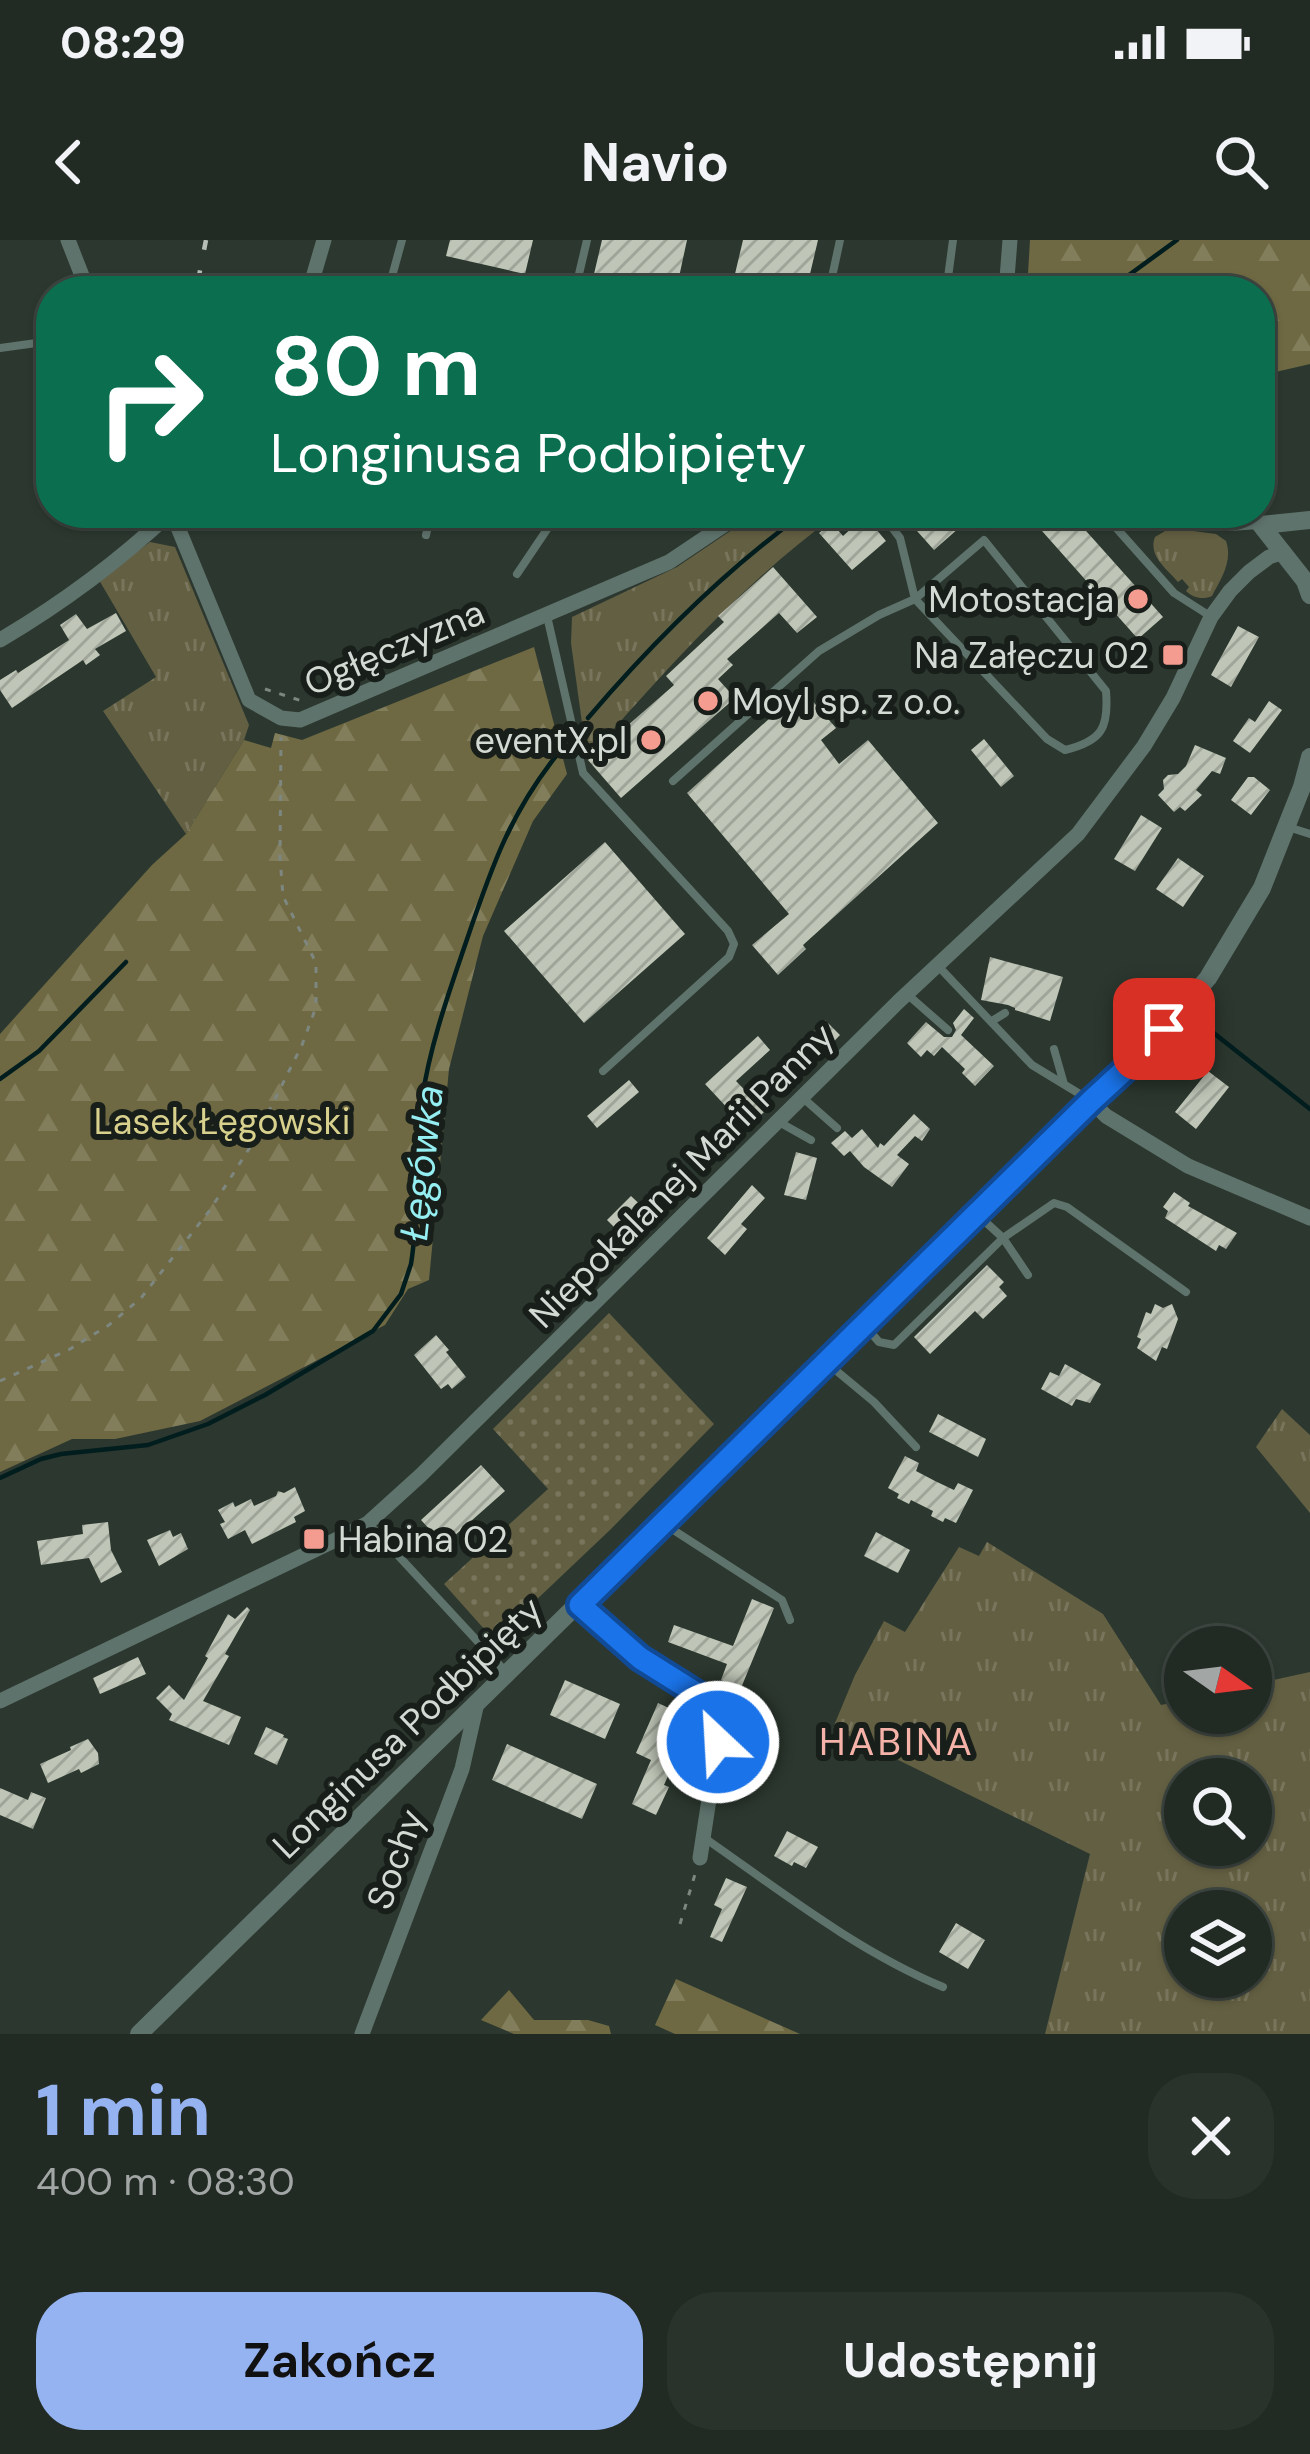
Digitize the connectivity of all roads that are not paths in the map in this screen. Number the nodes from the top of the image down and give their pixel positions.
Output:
1 (68, 240) edge
2 (324, 240) edge
3 (402, 240) edge
4 (587, 240) edge
5 (840, 240) edge
6 (953, 240) edge
7 (1010, 240) edge
8 (82, 276) edge
9 (313, 276) edge
10 (392, 276) edge
11 (579, 276) edge
12 (832, 276) edge
13 (948, 276) edge
14 (1007, 276) edge
15 (36, 343) edge
16 (0, 348) edge
17 (1275, 519) edge
18 (1310, 520) edge
19 (155, 528) edge
20 (177, 528) edge
21 (428, 528) edge
22 (548, 528) edge
23 (720, 528) edge
24 (893, 528) edge
25 (1116, 528) edge
26 (1261, 528) edge
27 (427, 535) dead end
28 (1283, 553) junction
29 (1310, 556) edge
30 (517, 574) dead end
31 (1310, 595) edge
32 (915, 599) junction
33 (547, 615) junction
34 (1211, 617) junction
35 (0, 640) edge
36 (1309, 762) edge
37 (673, 782) dead end
38 (1287, 826) junction
39 (1310, 834) edge
40 (938, 966) junction
41 (906, 994) junction
42 (1005, 1013) dead end
43 (992, 1021) junction
44 (948, 1030) dead end
45 (1054, 1049) dead end
46 (603, 1071) dead end
47 (1064, 1085) junction
48 (802, 1097) junction
49 (1091, 1101) junction
50 (778, 1121) junction
51 (837, 1127) dead end
52 (811, 1140) dead end
53 (976, 1214) junction
54 (1310, 1218) edge
55 (1003, 1238) junction
56 (1028, 1275) dead end
57 (1186, 1292) dead end
58 (864, 1325) junction
59 (826, 1363) junction
60 (916, 1447) dead end
61 (368, 1522) junction
62 (663, 1523) junction
63 (580, 1605) junction
64 (790, 1620) dead end
65 (506, 1672) junction
66 (0, 1701) edge
67 (477, 1703) junction
68 (704, 1838) junction
69 (700, 1858) road end
70 (943, 1987) dead end
71 (140, 2034) edge
72 (362, 2034) edge

1 - 8 street
2 - 9 street
3 - 10 lane
4 - 11 lane
5 - 12 lane
6 - 13 lane
7 - 14 street
15 - 16 lane
17 - 18 street
19 - 35 street
20 - 33 street, Ogłęczyzna
21 - 27 lane
22 - 30 lane
23 - 33 street, Ogłęczyzna
24 - 32 lane
25 - 34 lane
26 - 28 street
28 - 29 street
28 - 31 street
28 - 34 street, Niepokalanej Marii Panny
32 - 32 lane
32 - 37 lane
33 - 46 lane
34 - 40 street, Niepokalanej Marii Panny
36 - 38 street, Longinusa Podbipięty
38 - 39 lane
38 - 49 street, Longinusa Podbipięty
40 - 41 street, Niepokalanej Marii Panny
40 - 43 lane
41 - 44 lane
41 - 48 street, Niepokalanej Marii Panny
42 - 43 lane
43 - 47 lane
45 - 47 lane
47 - 49 lane
48 - 50 street, Niepokalanej Marii Panny
48 - 51 lane
49 - 53 street, Longinusa Podbipięty
49 - 54 street
50 - 52 lane
50 - 61 street, Niepokalanej Marii Panny
53 - 55 lane
53 - 58 street, Longinusa Podbipięty
55 - 56 lane
55 - 57 lane
55 - 58 lane
58 - 59 street, Longinusa Podbipięty
59 - 60 lane
59 - 62 street, Longinusa Podbipięty
61 - 65 lane
61 - 66 street, Niepokalanej Marii Panny
62 - 63 street, Longinusa Podbipięty
62 - 64 lane
63 - 65 street, Longinusa Podbipięty
63 - 68 street
65 - 67 street, Longinusa Podbipięty
67 - 71 street, Longinusa Podbipięty
67 - 72 street, Sochy
68 - 69 street
68 - 70 lane

